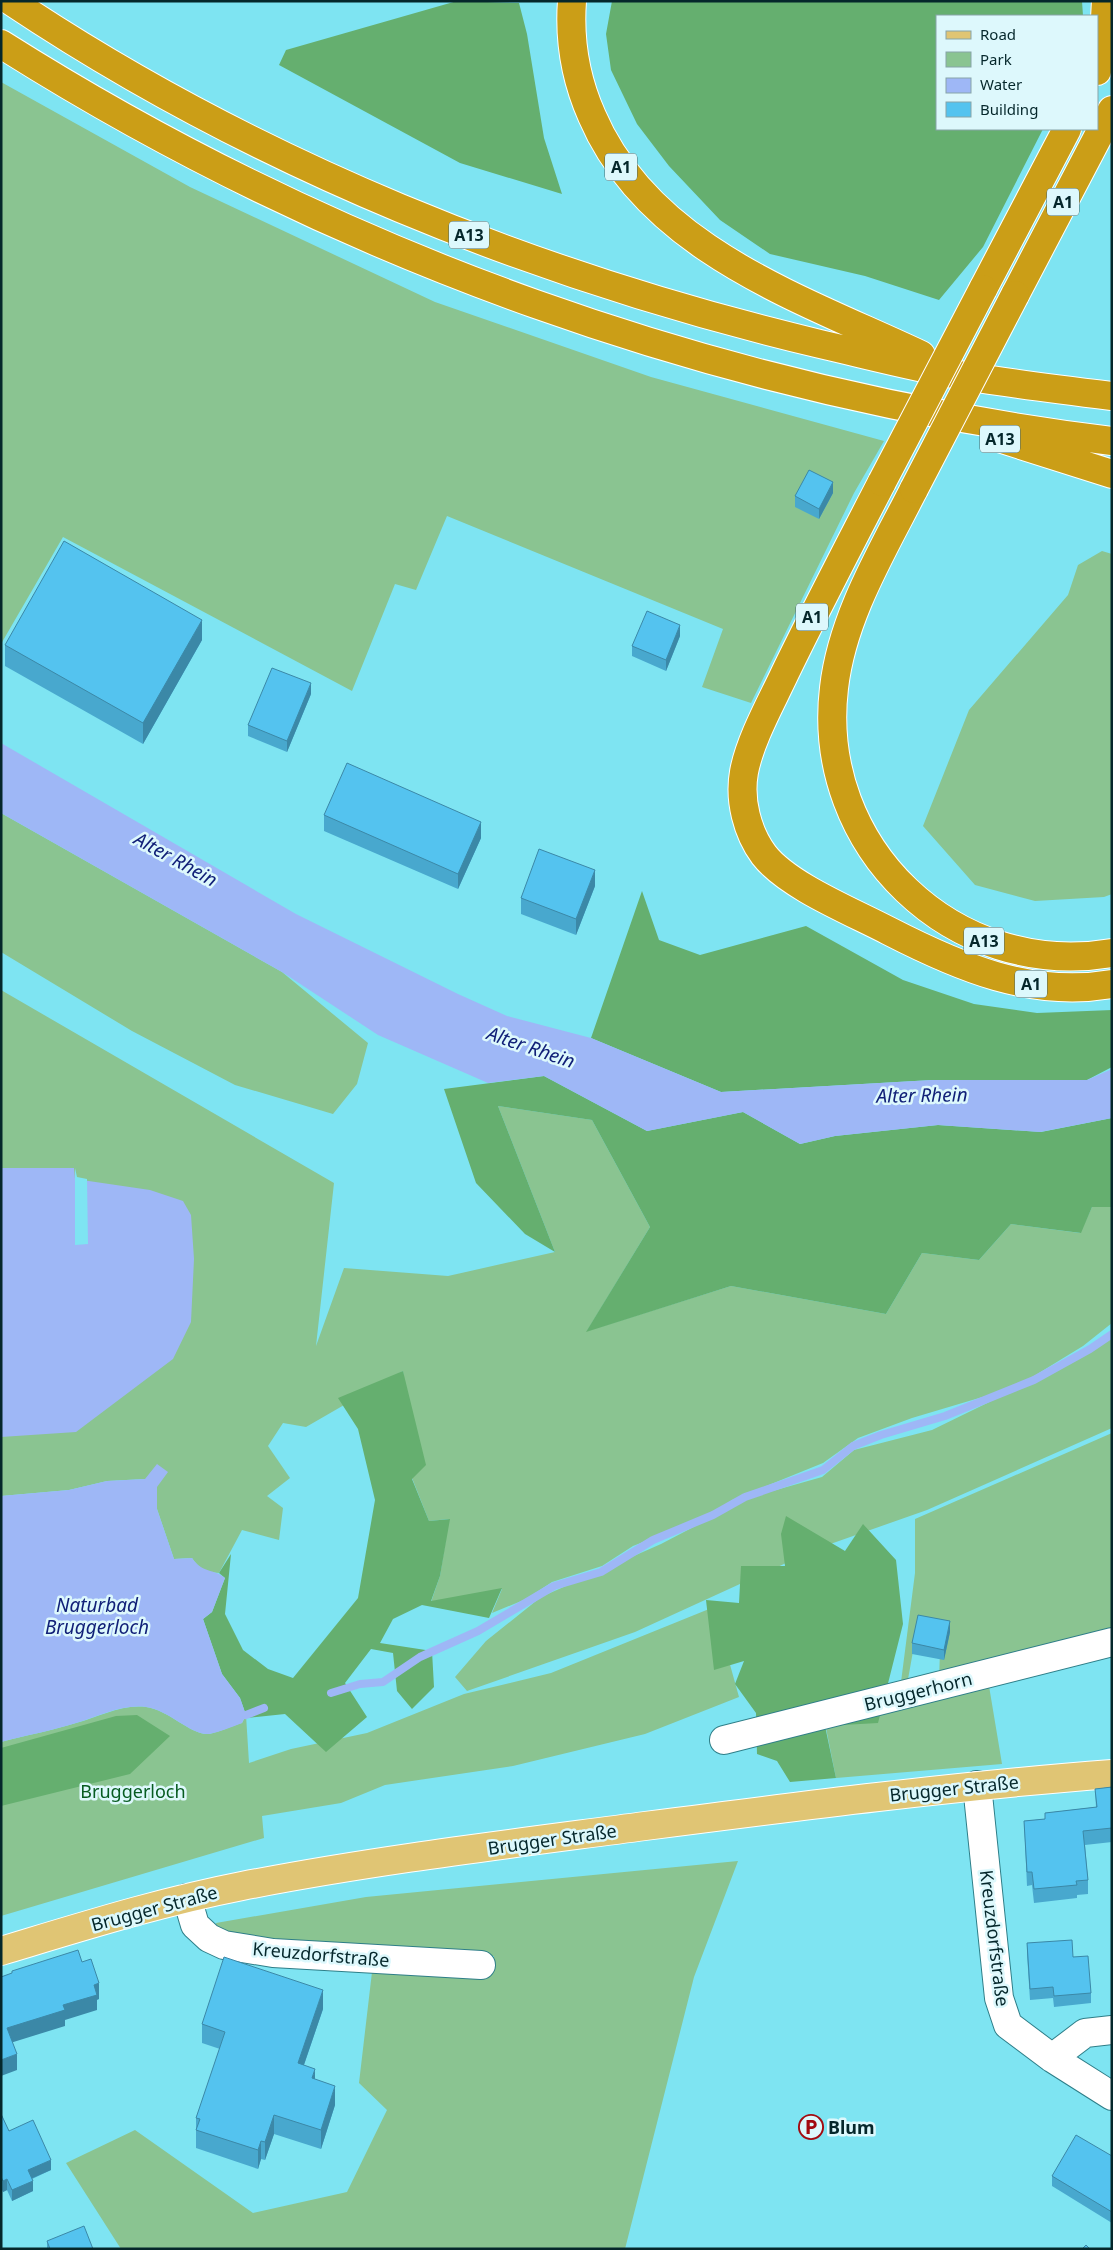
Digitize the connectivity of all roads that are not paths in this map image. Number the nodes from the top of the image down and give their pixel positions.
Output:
1 (11, 1) edge
2 (572, 1) edge
3 (1106, 1) edge
4 (1, 44) edge
5 (1112, 48) edge
6 (1098, 67) edge
7 (1098, 70) edge
8 (1112, 110) edge
9 (1066, 130) edge
10 (1015, 295) joint
11 (963, 375) junction
12 (1112, 396) edge
13 (888, 403) junction
14 (1112, 441) edge
15 (1112, 474) edge
16 (1112, 953) edge
17 (1112, 984) edge
18 (1112, 1642) edge
19 (724, 1740) dead end
20 (1112, 1774) edge
21 (977, 1785) junction
22 (187, 1898) junction
23 (1, 1951) edge
24 (481, 1965) dead end
25 (1112, 2030) edge
26 (1052, 2058) junction
27 (1112, 2096) edge

1 - 11 highway, A13
2 - 11 highway, A1
3 - 6 highway
4 - 13 highway, A13
5 - 7 highway
8 - 10 highway, A1
9 - 17 highway, A1, bridge
10 - 16 highway, A13, bridge
11 - 12 highway, A1
13 - 14 highway
13 - 15 highway, A13
18 - 19 street, Bruggerhorn
20 - 21 main road, Brugger Straße
21 - 22 main road, Brugger Straße
21 - 26 street, Kreuzdorfstraße
22 - 23 main road, Brugger Straße
22 - 24 street, Kreuzdorfstraße
25 - 26 street
26 - 27 street, Kreuzdorfstraße

